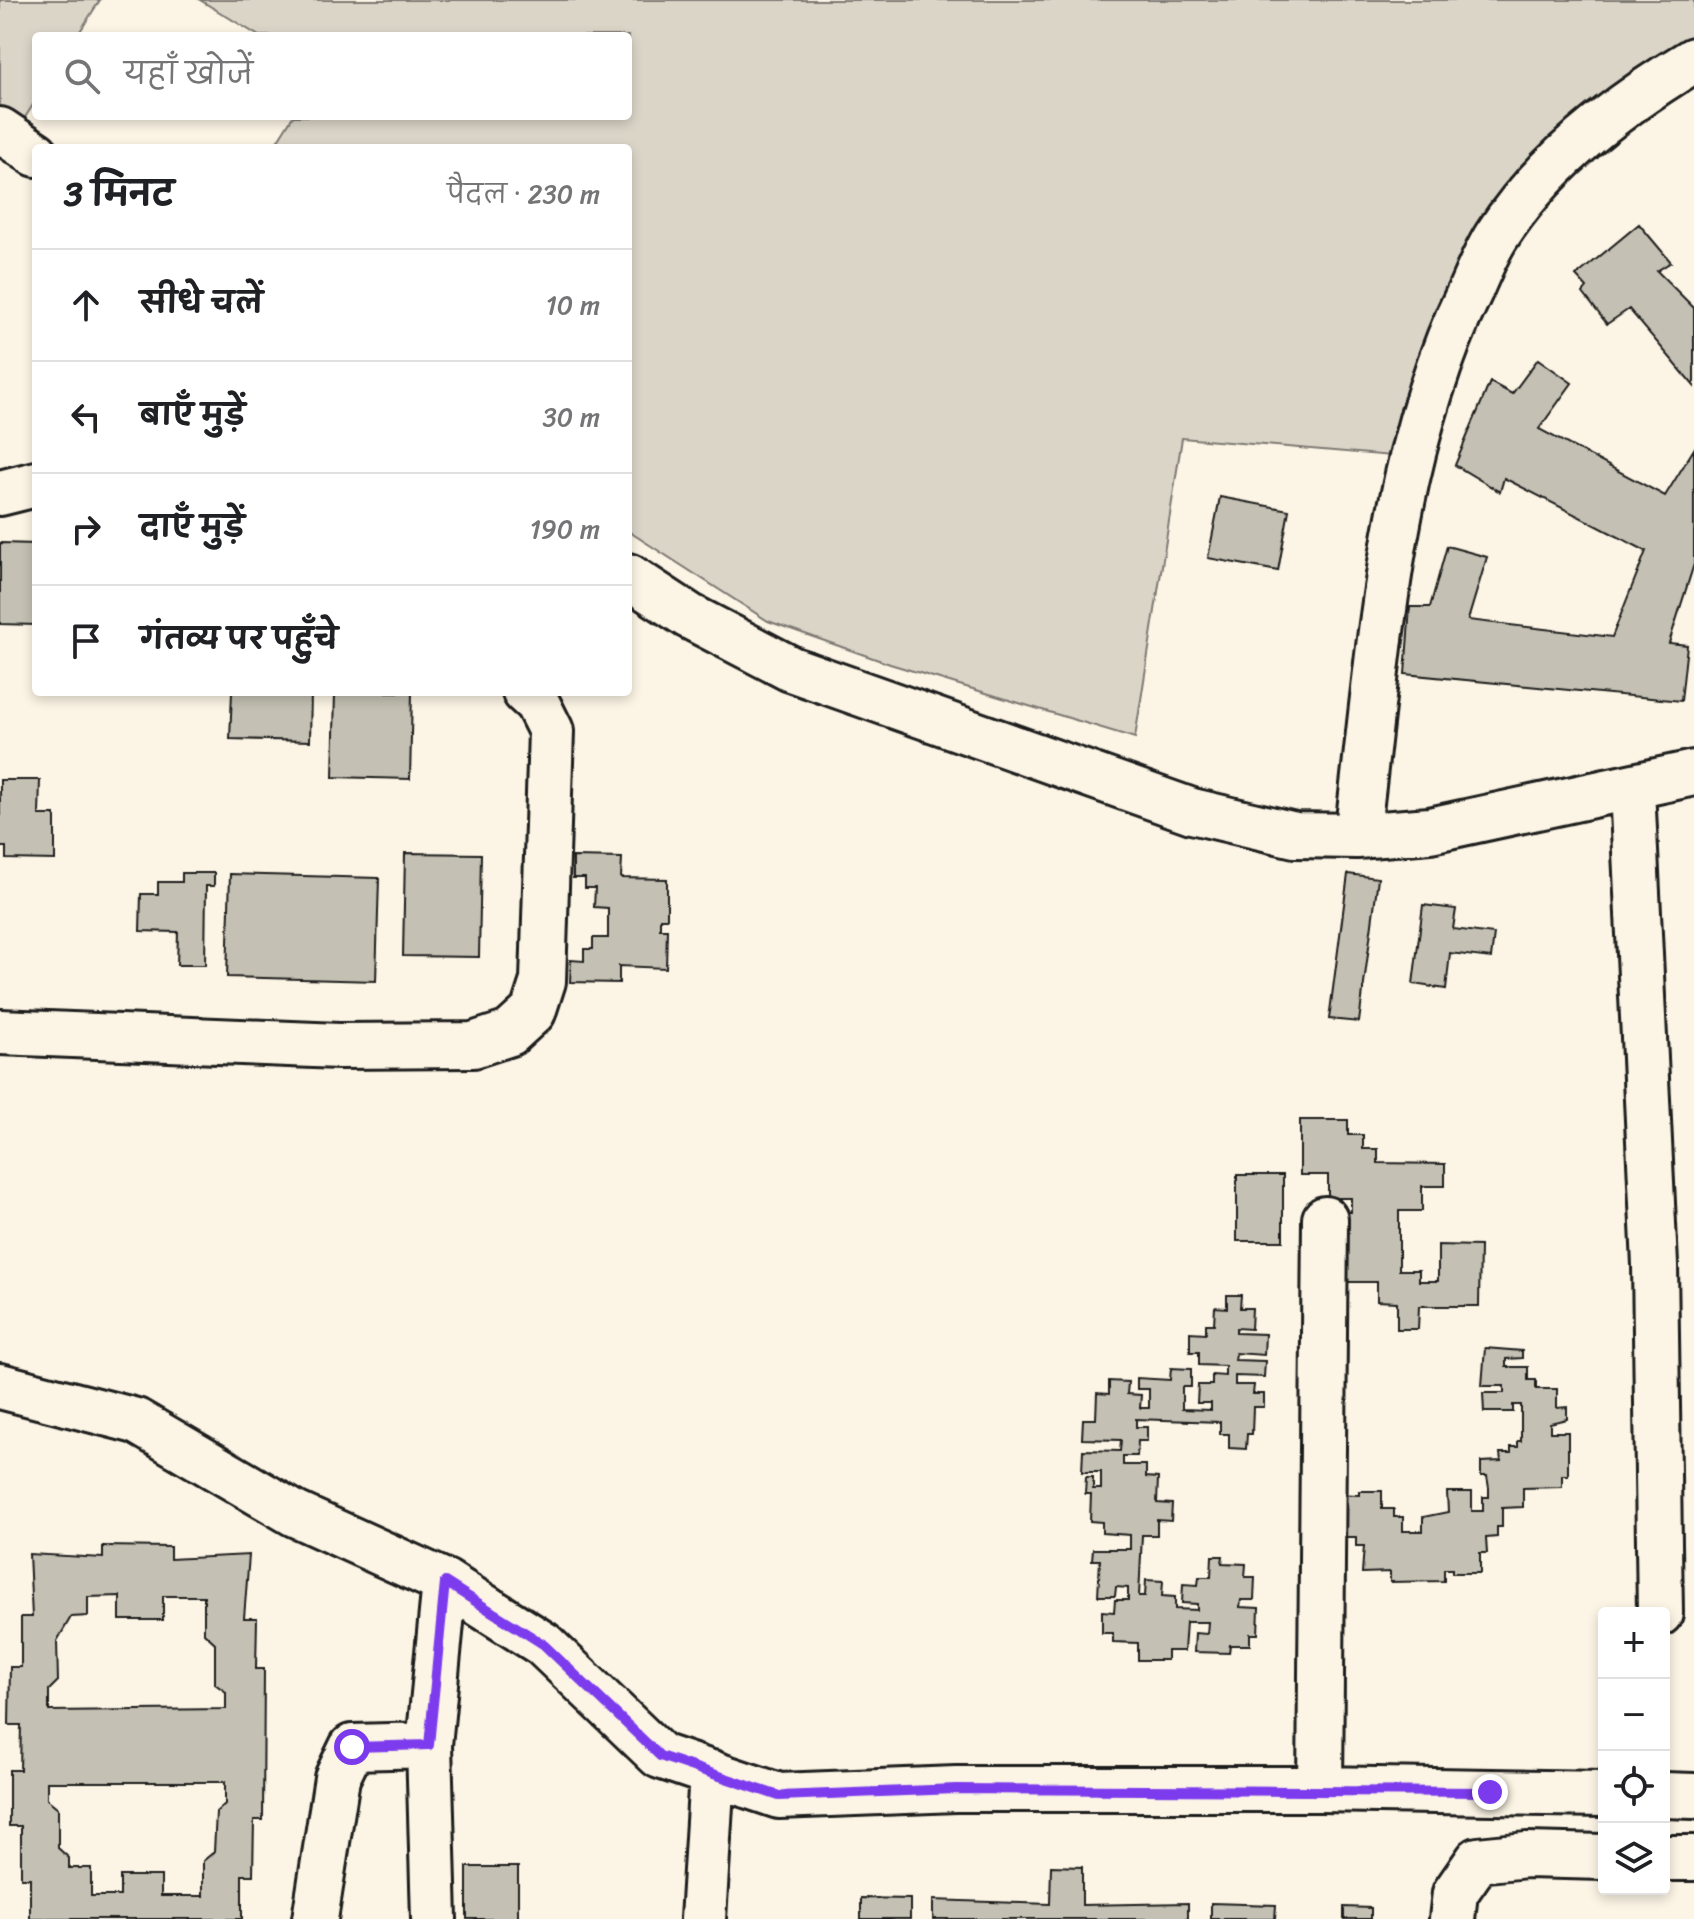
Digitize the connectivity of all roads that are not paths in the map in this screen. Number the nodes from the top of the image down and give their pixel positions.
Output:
1 (1694, 60) edge
2 (0, 130) edge
3 (32, 151) edge
4 (32, 485) edge
5 (0, 493) edge
6 (632, 579) edge
7 (529, 696) edge
8 (1694, 773) edge
9 (1632, 789) junction
10 (1357, 836) junction
11 (0, 1032) edge
12 (1325, 1219) dead end
13 (0, 1386) edge
14 (445, 1582) junction
15 (1660, 1607) edge
16 (429, 1745) junction
17 (712, 1773) junction
18 (1320, 1789) junction
19 (1598, 1794) edge
20 (1670, 1795) edge
21 (1694, 1796) edge
22 (1598, 1857) edge
23 (1670, 1858) edge
24 (1694, 1858) edge
25 (315, 1919) edge
26 (434, 1919) edge
27 (703, 1919) edge
28 (1452, 1919) edge

1 - 10 lane
2 - 3 lane
4 - 5 lane
6 - 10 lane
7 - 11 lane
8 - 9 lane
9 - 10 lane
9 - 15 lane
12 - 18 lane
13 - 14 lane
14 - 16 lane
14 - 17 lane
16 - 25 lane
16 - 26 lane
17 - 18 lane
17 - 27 lane
18 - 19 lane
20 - 21 lane
22 - 28 lane
23 - 24 lane

